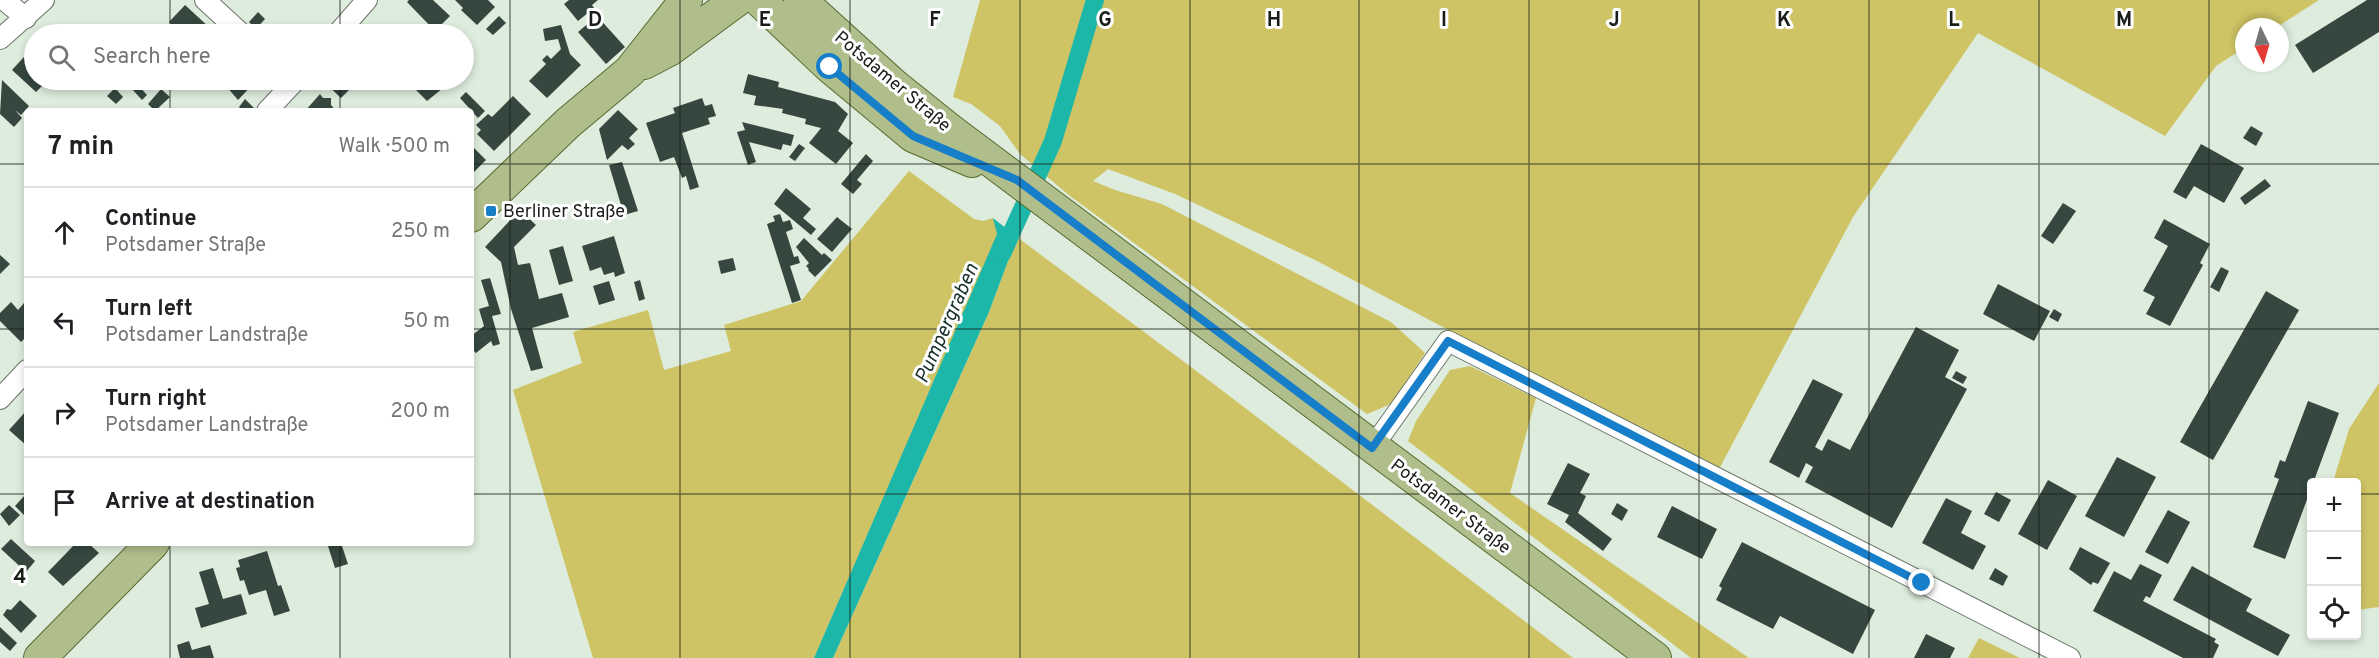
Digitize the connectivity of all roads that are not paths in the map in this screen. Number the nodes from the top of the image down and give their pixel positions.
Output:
1 (4, 0) edge
2 (44, 0) edge
3 (205, 0) edge
4 (368, 0) edge
5 (686, 0) edge
6 (737, 0) edge
7 (759, 0) edge
8 (800, 0) edge
9 (26, 18) junction
10 (231, 24) edge
11 (346, 24) edge
12 (0, 39) edge
13 (630, 70) junction
14 (285, 90) edge
15 (270, 108) edge
16 (1017, 180) junction
17 (474, 213) edge
18 (24, 373) edge
19 (0, 399) edge
20 (1372, 448) junction
21 (150, 546) edge
22 (40, 658) edge
23 (1654, 658) edge
24 (2070, 658) edge

1 - 9 street
2 - 9 street
3 - 10 street
4 - 11 street
5 - 13 main road
6 - 13 main road
7 - 16 main road, Potsdamer Straße
8 - 16 main road, Potsdamer Straße
9 - 12 street
13 - 17 main road
14 - 15 street
16 - 20 main road, Potsdamer Straße
18 - 19 street
20 - 23 main road, Potsdamer Straße
20 - 24 street
21 - 22 main road

